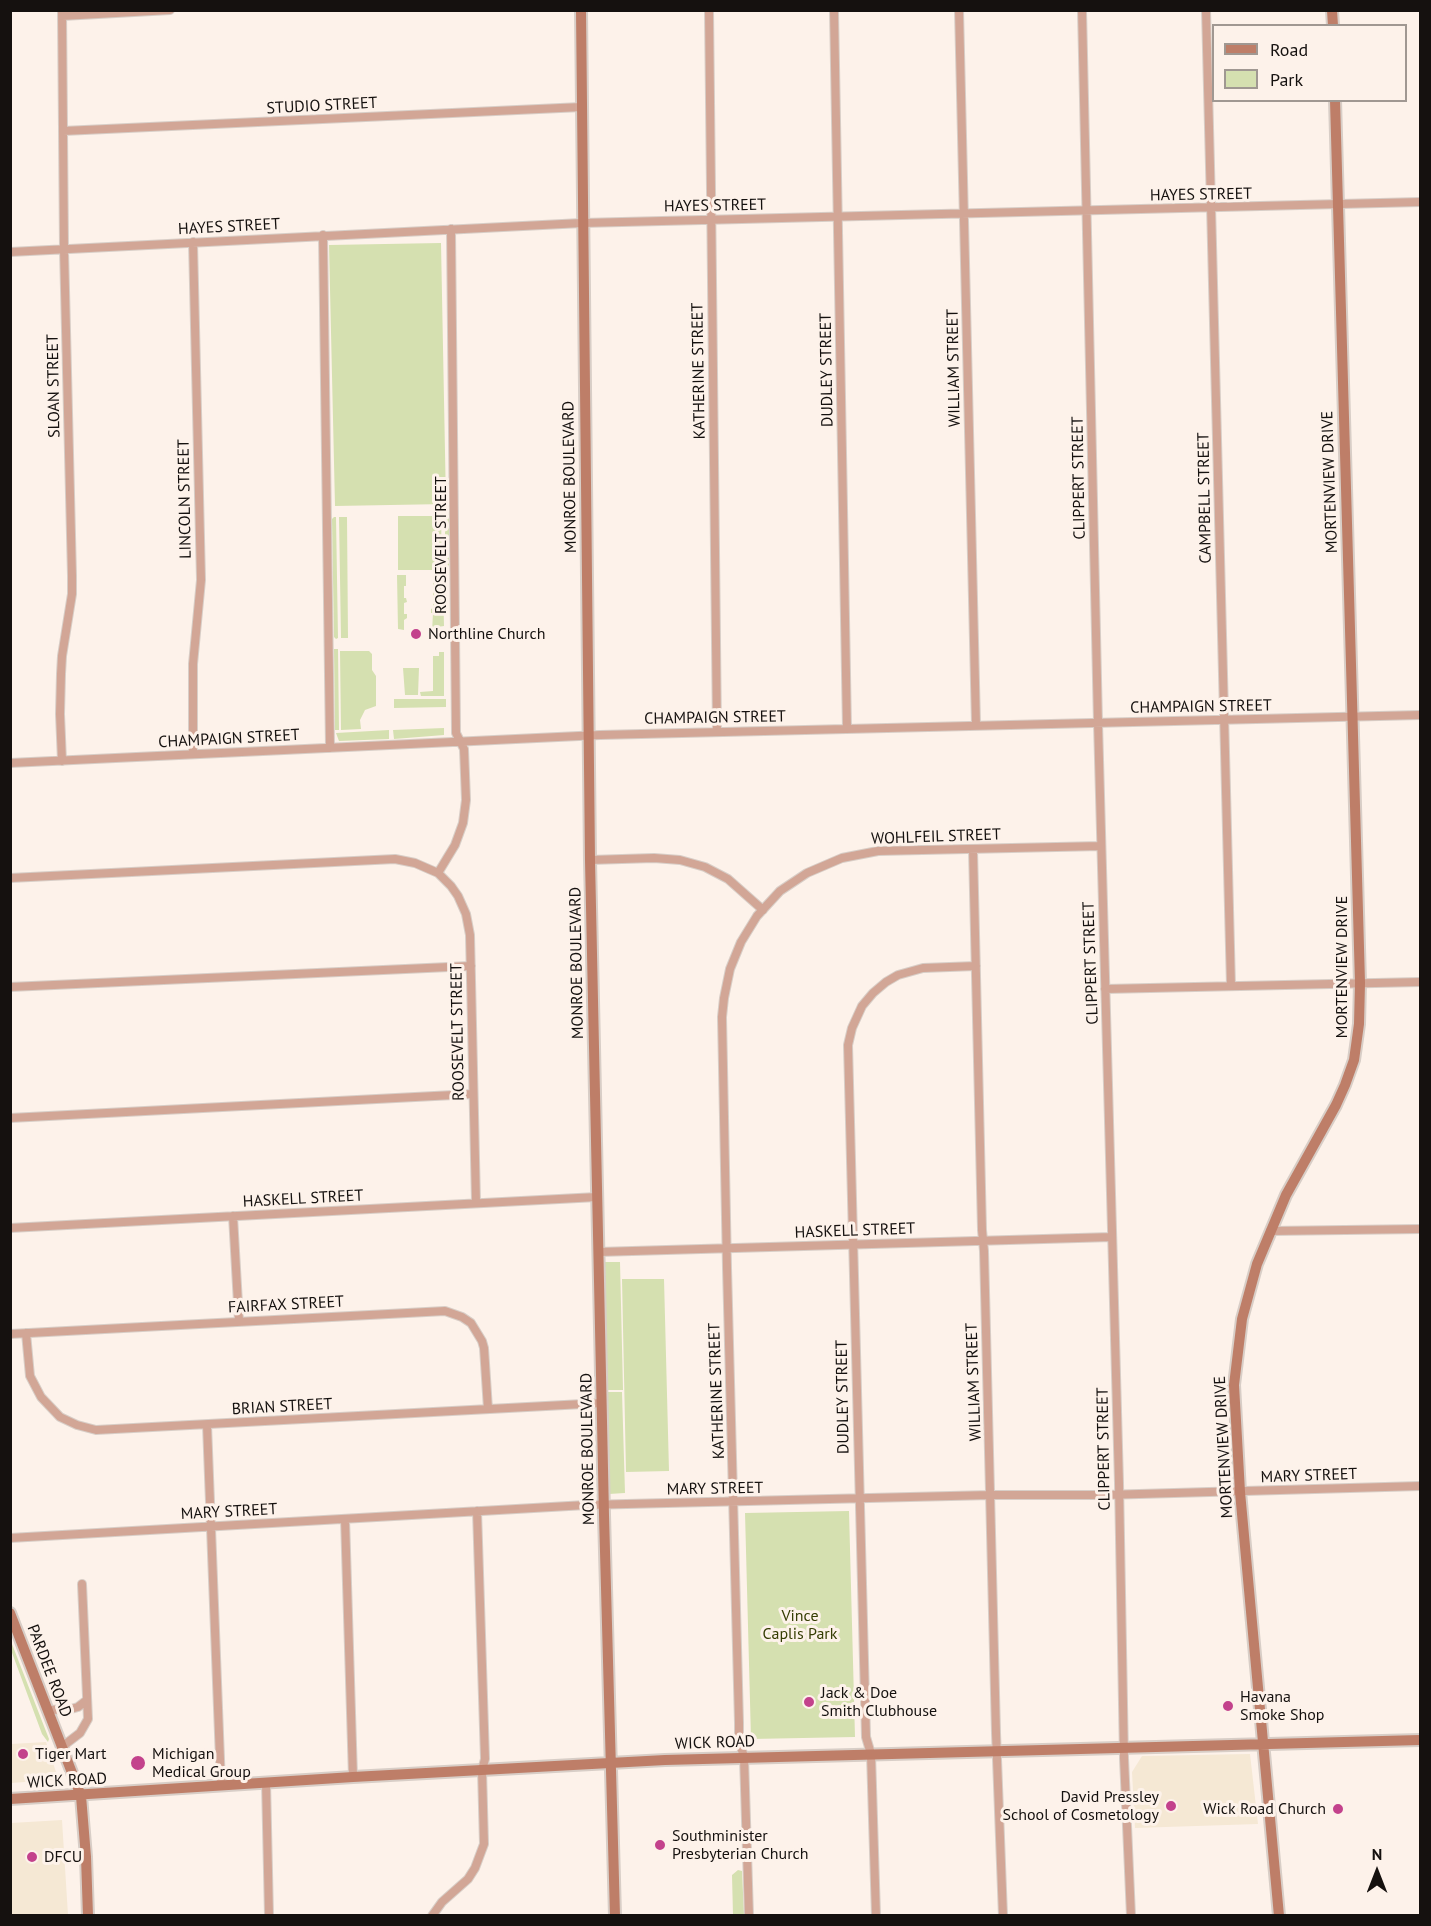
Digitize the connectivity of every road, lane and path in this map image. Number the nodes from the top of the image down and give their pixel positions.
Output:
1 (170, 10) edge
2 (581, 10) edge
3 (709, 10) edge
4 (834, 10) edge
5 (959, 10) edge
6 (1082, 10) edge
7 (1206, 10) edge
8 (62, 13) edge
9 (1335, 102) edge
10 (582, 107) junction
11 (63, 131) junction
12 (1420, 202) edge
13 (1338, 205) junction
14 (1211, 208) junction
15 (1086, 211) junction
16 (964, 214) junction
17 (838, 217) junction
18 (711, 220) junction
19 (582, 223) junction
20 (451, 229) junction
21 (322, 235) junction
22 (193, 242) junction
23 (64, 249) junction
24 (10, 252) edge
25 (1420, 715) edge
26 (1352, 717) junction
27 (1224, 720) junction
28 (1098, 723) junction
29 (976, 725) junction
30 (847, 729) junction
31 (717, 732) junction
32 (588, 735) junction
33 (460, 741) junction
34 (330, 748) junction
35 (194, 754) junction
36 (62, 761) junction
37 (10, 763) edge
38 (1101, 846) junction
39 (973, 849) junction
40 (590, 860) junction
41 (438, 873) junction
42 (10, 878) edge
43 (763, 910) junction
44 (471, 966) junction
45 (975, 966) junction
46 (1420, 982) edge
47 (1360, 984) junction
48 (1231, 986) junction
49 (10, 987) edge
50 (1105, 989) junction
51 (473, 1094) junction
52 (10, 1118) edge
53 (597, 1197) junction
54 (476, 1203) junction
55 (233, 1216) junction
56 (10, 1228) edge
57 (1420, 1229) edge
58 (1270, 1231) junction
59 (1113, 1237) junction
60 (982, 1241) junction
61 (852, 1245) junction
62 (727, 1248) junction
63 (598, 1252) junction
64 (239, 1321) junction
65 (26, 1333) junction
66 (10, 1334) edge
67 (602, 1403) junction
68 (488, 1409) junction
69 (207, 1425) junction
70 (1420, 1486) edge
71 (1240, 1491) junction
72 (1118, 1494) junction
73 (991, 1495) junction
74 (859, 1500) junction
75 (734, 1503) junction
76 (603, 1504) junction
77 (477, 1511) junction
78 (345, 1519) junction
79 (212, 1526) junction
80 (10, 1538) edge
81 (82, 1584) dead end
82 (10, 1613) edge
83 (87, 1700) junction
84 (49, 1710) junction
85 (1420, 1740) edge
86 (1263, 1744) junction
87 (63, 1746) junction
88 (1123, 1748) junction
89 (998, 1751) junction
90 (870, 1754) junction
91 (744, 1757) junction
92 (610, 1762) junction
93 (482, 1770) junction
94 (353, 1777) junction
95 (266, 1782) junction
96 (221, 1785) junction
97 (81, 1796) junction
98 (10, 1799) edge
99 (88, 1916) edge
100 (269, 1916) edge
101 (432, 1916) edge
102 (615, 1916) edge
103 (749, 1916) edge
104 (876, 1916) edge
105 (1003, 1916) edge
106 (1131, 1916) edge
107 (1279, 1916) edge

1 - 8 street
2 - 10 street, MONROE BOULEVARD
3 - 18 street, KATHERINE STREET
4 - 17 street, DUDLEY STREET
5 - 16 street, WILLIAM STREET
6 - 15 street, CLIPPERT STREET
7 - 14 street, CAMPBELL STREET
8 - 11 street, SLOAN STREET
9 - 13 street, MORTENVIEW DRIVE
10 - 11 street, STUDIO STREET
10 - 19 street, MONROE BOULEVARD
11 - 23 street, SLOAN STREET
12 - 13 street, HAYES STREET
13 - 14 street, HAYES STREET
13 - 26 street, MORTENVIEW DRIVE
14 - 15 street, HAYES STREET
14 - 27 street, CAMPBELL STREET
15 - 16 street, HAYES STREET
15 - 28 street, CLIPPERT STREET
16 - 17 street, HAYES STREET
16 - 29 street, WILLIAM STREET
17 - 18 street, HAYES STREET
17 - 30 street, DUDLEY STREET
18 - 19 street, HAYES STREET
18 - 31 street, KATHERINE STREET
19 - 20 street, HAYES STREET
19 - 32 street, MONROE BOULEVARD
20 - 21 street, HAYES STREET
20 - 33 street, ROOSEVELT STREET
21 - 22 street, HAYES STREET
21 - 34 street
22 - 23 street, HAYES STREET
22 - 35 street, LINCOLN STREET
23 - 24 street, HAYES STREET
23 - 36 street, SLOAN STREET
25 - 26 street, CHAMPAIGN STREET
26 - 27 street, CHAMPAIGN STREET
26 - 47 street, MORTENVIEW DRIVE
27 - 28 street, CHAMPAIGN STREET
27 - 48 street, CAMPBELL STREET
28 - 29 street, CHAMPAIGN STREET
28 - 38 street, CLIPPERT STREET
29 - 30 street, CHAMPAIGN STREET
30 - 31 street, CHAMPAIGN STREET
31 - 32 street, CHAMPAIGN STREET
32 - 33 street, CHAMPAIGN STREET
32 - 40 street, MONROE BOULEVARD
33 - 34 street, CHAMPAIGN STREET
33 - 41 street, ROOSEVELT STREET
34 - 35 street, CHAMPAIGN STREET
35 - 36 street, CHAMPAIGN STREET
36 - 37 street, CHAMPAIGN STREET
38 - 39 street, WOHLFEIL STREET
38 - 50 street, CLIPPERT STREET
39 - 43 street, WOHLFEIL STREET
39 - 45 street, WILLIAM STREET
40 - 43 street
40 - 53 street, MONROE BOULEVARD
41 - 42 street
41 - 44 street, ROOSEVELT STREET
43 - 62 street, KATHERINE STREET
44 - 49 street
44 - 51 street, ROOSEVELT STREET
45 - 60 street, WILLIAM STREET
45 - 61 street, DUDLEY STREET
46 - 47 street
47 - 48 street
47 - 58 street, MORTENVIEW DRIVE
48 - 50 street
50 - 59 street, CLIPPERT STREET
51 - 52 street
51 - 54 street, ROOSEVELT STREET
53 - 54 street, HASKELL STREET
53 - 63 street, MONROE BOULEVARD
54 - 55 street, HASKELL STREET
55 - 56 street, HASKELL STREET
55 - 64 street
57 - 58 street
58 - 71 street, MORTENVIEW DRIVE
59 - 60 street, HASKELL STREET
59 - 72 street, CLIPPERT STREET
60 - 61 street, HASKELL STREET
60 - 73 street, WILLIAM STREET
61 - 62 street, HASKELL STREET
61 - 74 street, DUDLEY STREET
62 - 63 street, HASKELL STREET
62 - 75 street, KATHERINE STREET
63 - 67 street, MONROE BOULEVARD
64 - 65 street, FAIRFAX STREET
64 - 68 street, FAIRFAX STREET
65 - 66 street, FAIRFAX STREET
65 - 69 street, BRIAN STREET
67 - 68 street, BRIAN STREET
67 - 76 street, MONROE BOULEVARD
68 - 69 street, BRIAN STREET
69 - 79 street
70 - 71 street, MARY STREET
71 - 72 street, MARY STREET
71 - 86 street, MORTENVIEW DRIVE
72 - 73 street, MARY STREET
72 - 88 street, CLIPPERT STREET
73 - 74 street, MARY STREET
73 - 89 street, WILLIAM STREET
74 - 75 street, MARY STREET
74 - 90 street, DUDLEY STREET
75 - 76 street, MARY STREET
75 - 91 street, KATHERINE STREET
76 - 77 street, MARY STREET
76 - 92 street, MONROE BOULEVARD
77 - 78 street, MARY STREET
77 - 93 street
78 - 79 street, MARY STREET
78 - 94 street
79 - 80 street, MARY STREET
79 - 96 street
81 - 83 street
82 - 84 street, PARDEE ROAD
83 - 84 street
83 - 87 street
84 - 87 street, PARDEE ROAD
85 - 86 street, WICK ROAD
86 - 88 street, WICK ROAD
86 - 107 street, MORTENVIEW DRIVE
87 - 97 street, PARDEE ROAD
88 - 89 street, WICK ROAD
88 - 106 street, CLIPPERT STREET
89 - 90 street, WICK ROAD
89 - 105 street, WILLIAM STREET
90 - 91 street, WICK ROAD
90 - 104 street, DUDLEY STREET
91 - 92 street, WICK ROAD
91 - 103 street, KATHERINE STREET
92 - 93 street, WICK ROAD
92 - 102 street, MONROE BOULEVARD
93 - 94 street, WICK ROAD
93 - 101 street
94 - 95 street, WICK ROAD
95 - 96 street, WICK ROAD
95 - 100 street
96 - 97 street, WICK ROAD
97 - 98 street, WICK ROAD
97 - 99 street, PARDEE ROAD

